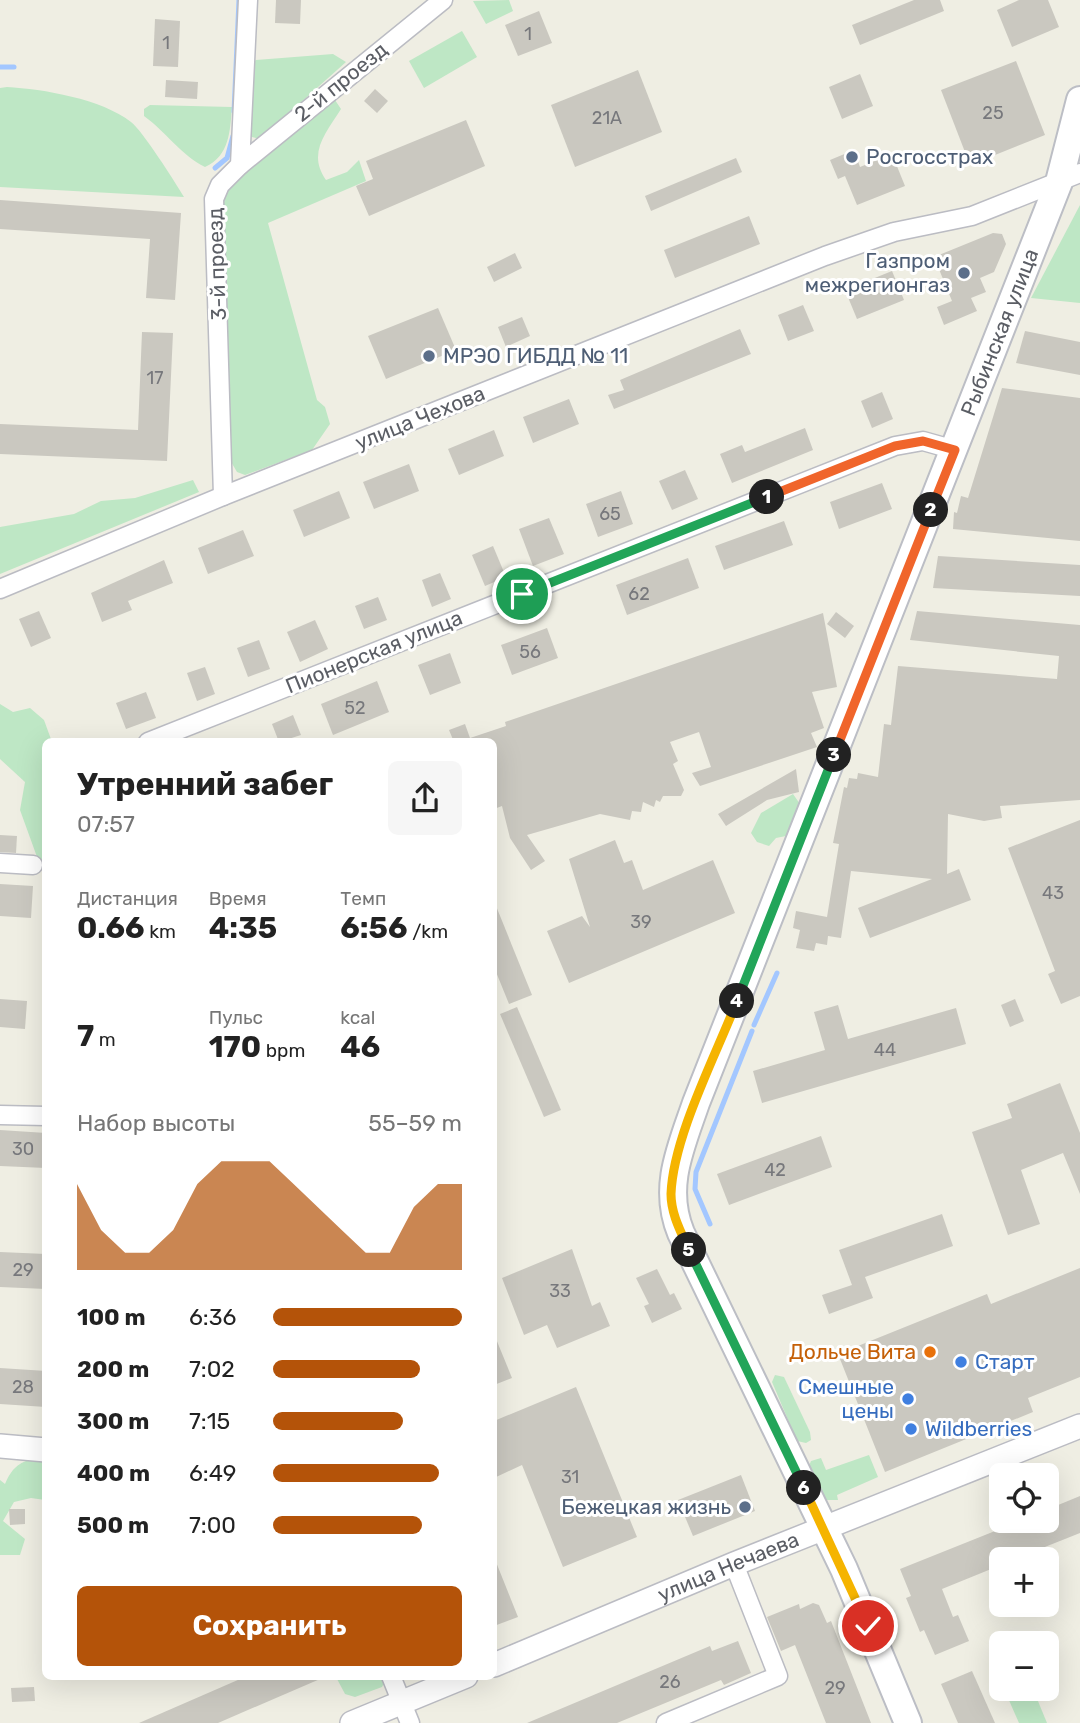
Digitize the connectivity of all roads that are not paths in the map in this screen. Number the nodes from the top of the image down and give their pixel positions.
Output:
1 (248, 0) edge
2 (443, 0) edge
3 (1080, 100) edge
4 (240, 165) junction
5 (1069, 177) edge
6 (955, 450) junction
7 (223, 496) junction
8 (0, 589) edge
9 (158, 738) edge
10 (0, 863) edge
11 (33, 865) dead end
12 (0, 1115) edge
13 (42, 1116) edge
14 (1080, 1426) edge
15 (0, 1446) edge
16 (42, 1450) edge
17 (823, 1527) junction
18 (734, 1564) junction
19 (497, 1664) edge
20 (393, 1680) edge
21 (460, 1680) edge
22 (407, 1713) edge
23 (352, 1723) edge
24 (666, 1723) edge
25 (908, 1723) edge

1 - 4 street
2 - 4 street, 2-й проезд
3 - 5 main road, Рыбинская улица
4 - 7 street, 3-й проезд
5 - 6 main road, Рыбинская улица
5 - 7 street, улица Чехова
6 - 9 street, Пионерская улица
6 - 17 main road, Рыбинская улица
7 - 8 street, улица Чехова
10 - 11 street
12 - 13 street
14 - 17 street, улица Нечаева
15 - 16 street
17 - 18 street, улица Нечаева
17 - 25 main road, Рыбинская улица
18 - 19 street, улица Нечаева
18 - 24 street
20 - 22 street
21 - 22 street
22 - 23 street

